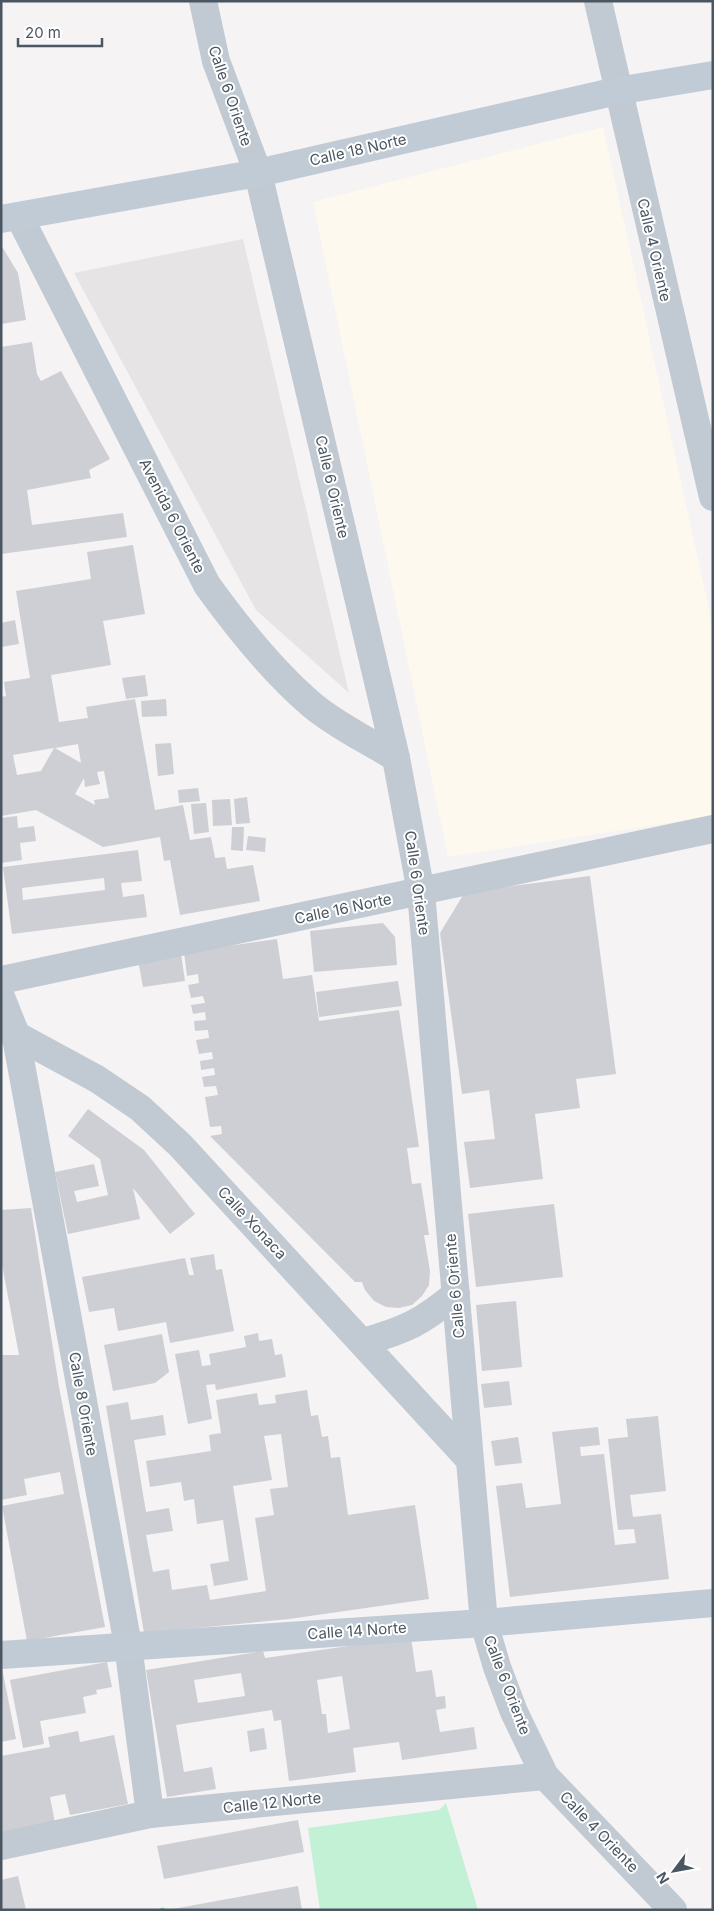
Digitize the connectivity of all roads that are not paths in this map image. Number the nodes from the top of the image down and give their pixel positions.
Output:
1 (203, 1) edge
2 (598, 1) edge
3 (713, 75) edge
4 (617, 91) junction
5 (258, 173) junction
6 (10, 217) edge
7 (713, 498) edge
8 (396, 758) junction
9 (713, 829) edge
10 (421, 892) junction
11 (1, 980) edge
12 (1, 997) edge
13 (8, 1030) edge
14 (456, 1294) junction
15 (364, 1342) junction
16 (469, 1460) junction
17 (713, 1603) edge
18 (484, 1623) junction
19 (128, 1645) junction
20 (1, 1655) edge
21 (545, 1776) junction
22 (150, 1814) junction
23 (1, 1846) edge
24 (673, 1910) edge

1 - 5 street, Calle 6 Oriente
2 - 4 street, Calle 4 Oriente
3 - 4 main road, Calle 18 Norte
4 - 5 main road, Calle 18 Norte
4 - 7 street, Calle 4 Oriente
5 - 6 main road, Calle 18 Norte
5 - 8 street, Calle 6 Oriente
6 - 8 street, Avenida 6 Oriente
8 - 10 street, Calle 6 Oriente
9 - 10 street, Calle 16 Norte
10 - 11 street, Calle 16 Norte
10 - 14 street, Calle 6 Oriente
12 - 13 street, Calle 8 Oriente
13 - 15 street, Calle Xonaca
13 - 19 street, Calle 8 Oriente
14 - 15 street
14 - 16 street, Calle 6 Oriente
15 - 16 street, Calle Xonaca
16 - 18 street, Calle 6 Oriente
17 - 18 main road, Calle 14 Norte
18 - 19 main road, Calle 14 Norte
18 - 21 street, Calle 6 Oriente
19 - 20 main road, Calle 14 Norte
19 - 22 street, Calle 8 Oriente
21 - 22 street, Calle 12 Norte
21 - 24 street, Calle 4 Oriente
22 - 23 street, Calle 12 Norte

